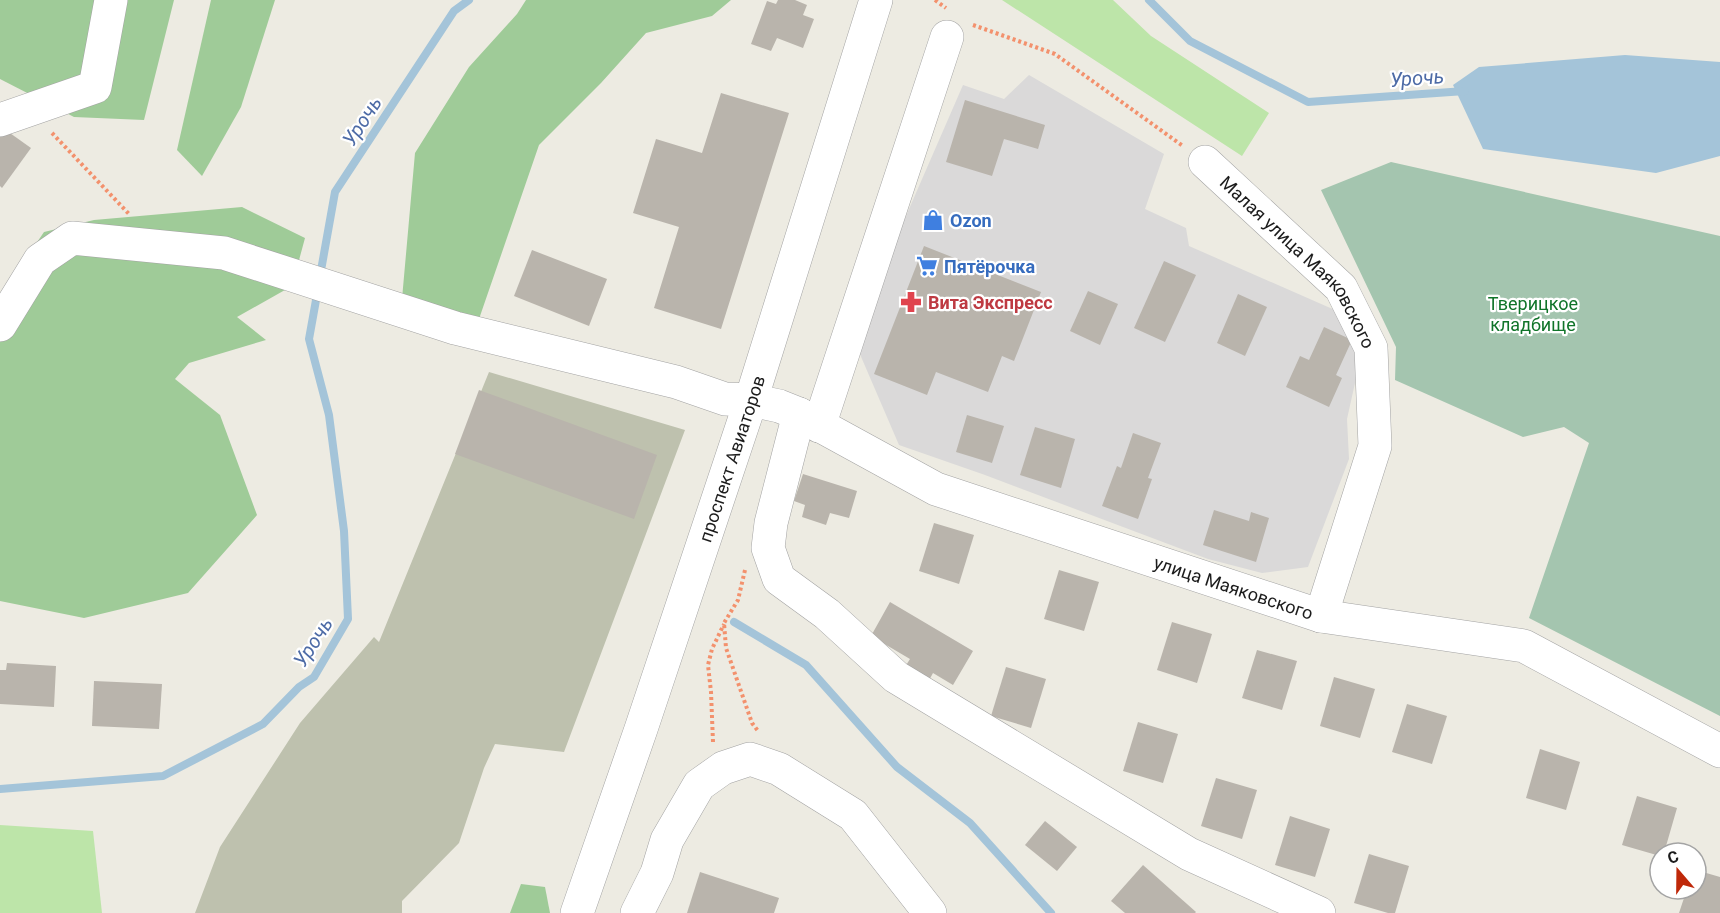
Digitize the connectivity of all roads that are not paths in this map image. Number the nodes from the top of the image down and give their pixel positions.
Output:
1 (111, 0) edge
2 (876, 0) edge
3 (957, 25) road end
4 (0, 120) edge
5 (1205, 162) road end
6 (0, 325) edge
7 (751, 400) junction
8 (809, 420) junction
9 (1322, 616) junction
10 (1720, 751) edge
11 (924, 904) edge
12 (577, 913) edge
13 (637, 913) edge
14 (1319, 913) edge

1 - 4 street
2 - 7 street, проспект Авиаторов
3 - 8 street
5 - 9 street, Малая улица Маяковского
6 - 7 street, улица Маяковского
7 - 8 street, улица Маяковского
7 - 12 street, проспект Авиаторов
8 - 9 street, улица Маяковского
8 - 14 street
9 - 10 street, улица Маяковского
11 - 13 street

